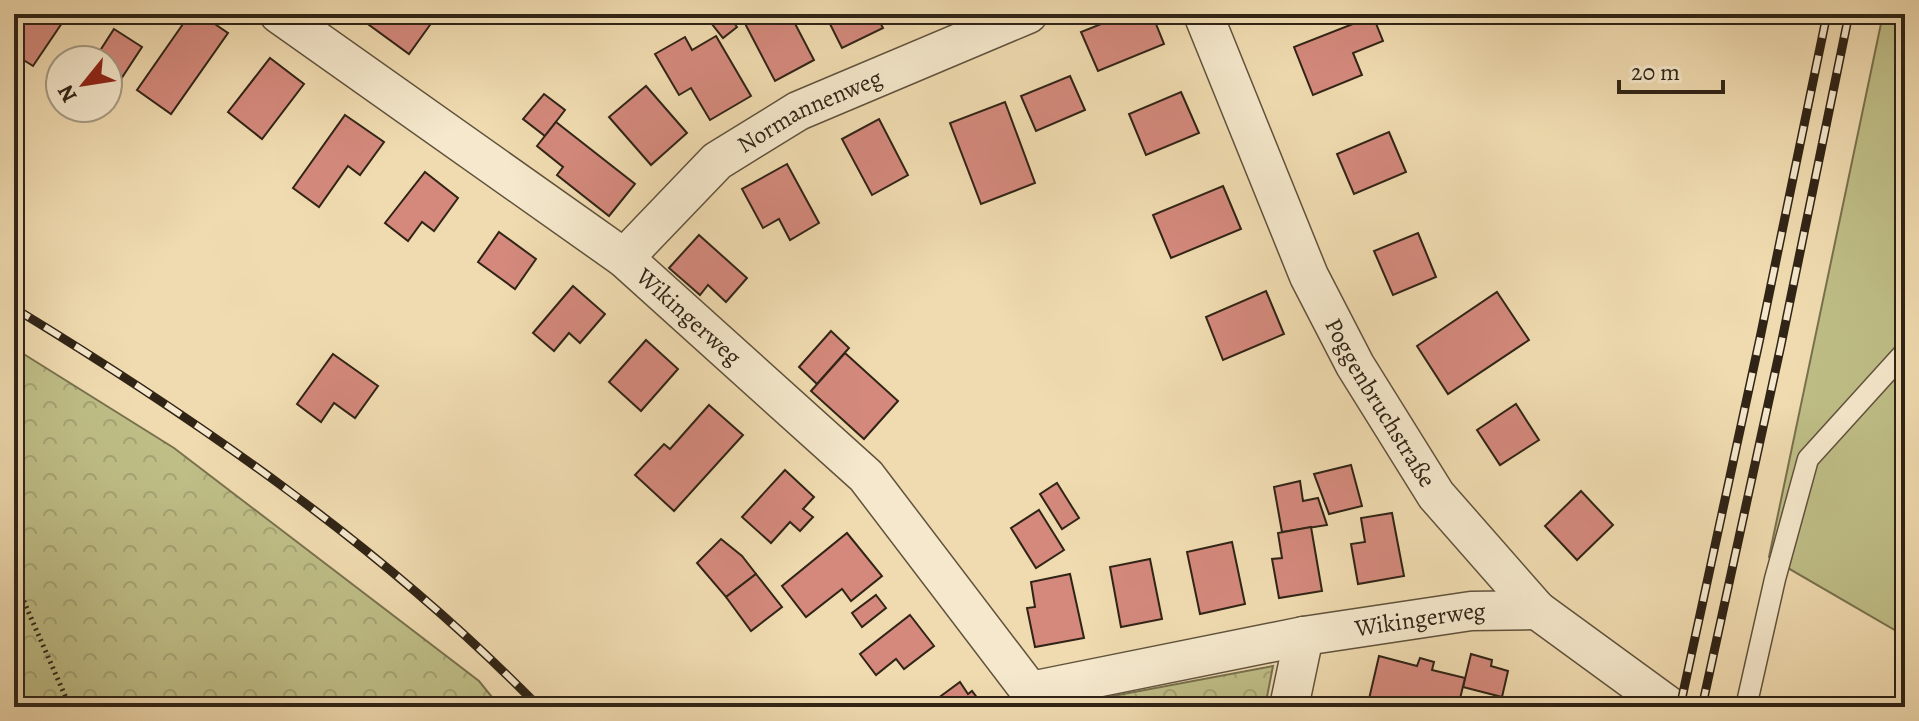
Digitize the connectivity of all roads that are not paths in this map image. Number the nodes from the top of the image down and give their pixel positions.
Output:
1 (279, 14) edge
2 (1028, 14) edge
3 (1203, 14) edge
4 (624, 258) junction
5 (1905, 352) edge
6 (1537, 610) junction
7 (1304, 636) junction
8 (1037, 699) edge
9 (1289, 707) edge
10 (1670, 707) edge
11 (1746, 707) edge

1 - 4 street, Wikingerweg
2 - 4 street, Normannenweg
3 - 6 street, Poggenbruchstraße
4 - 8 street, Wikingerweg
5 - 11 lane
6 - 7 street, Wikingerweg
6 - 10 street, Poggenbruchstraße
7 - 8 street, Wikingerweg
7 - 9 street

